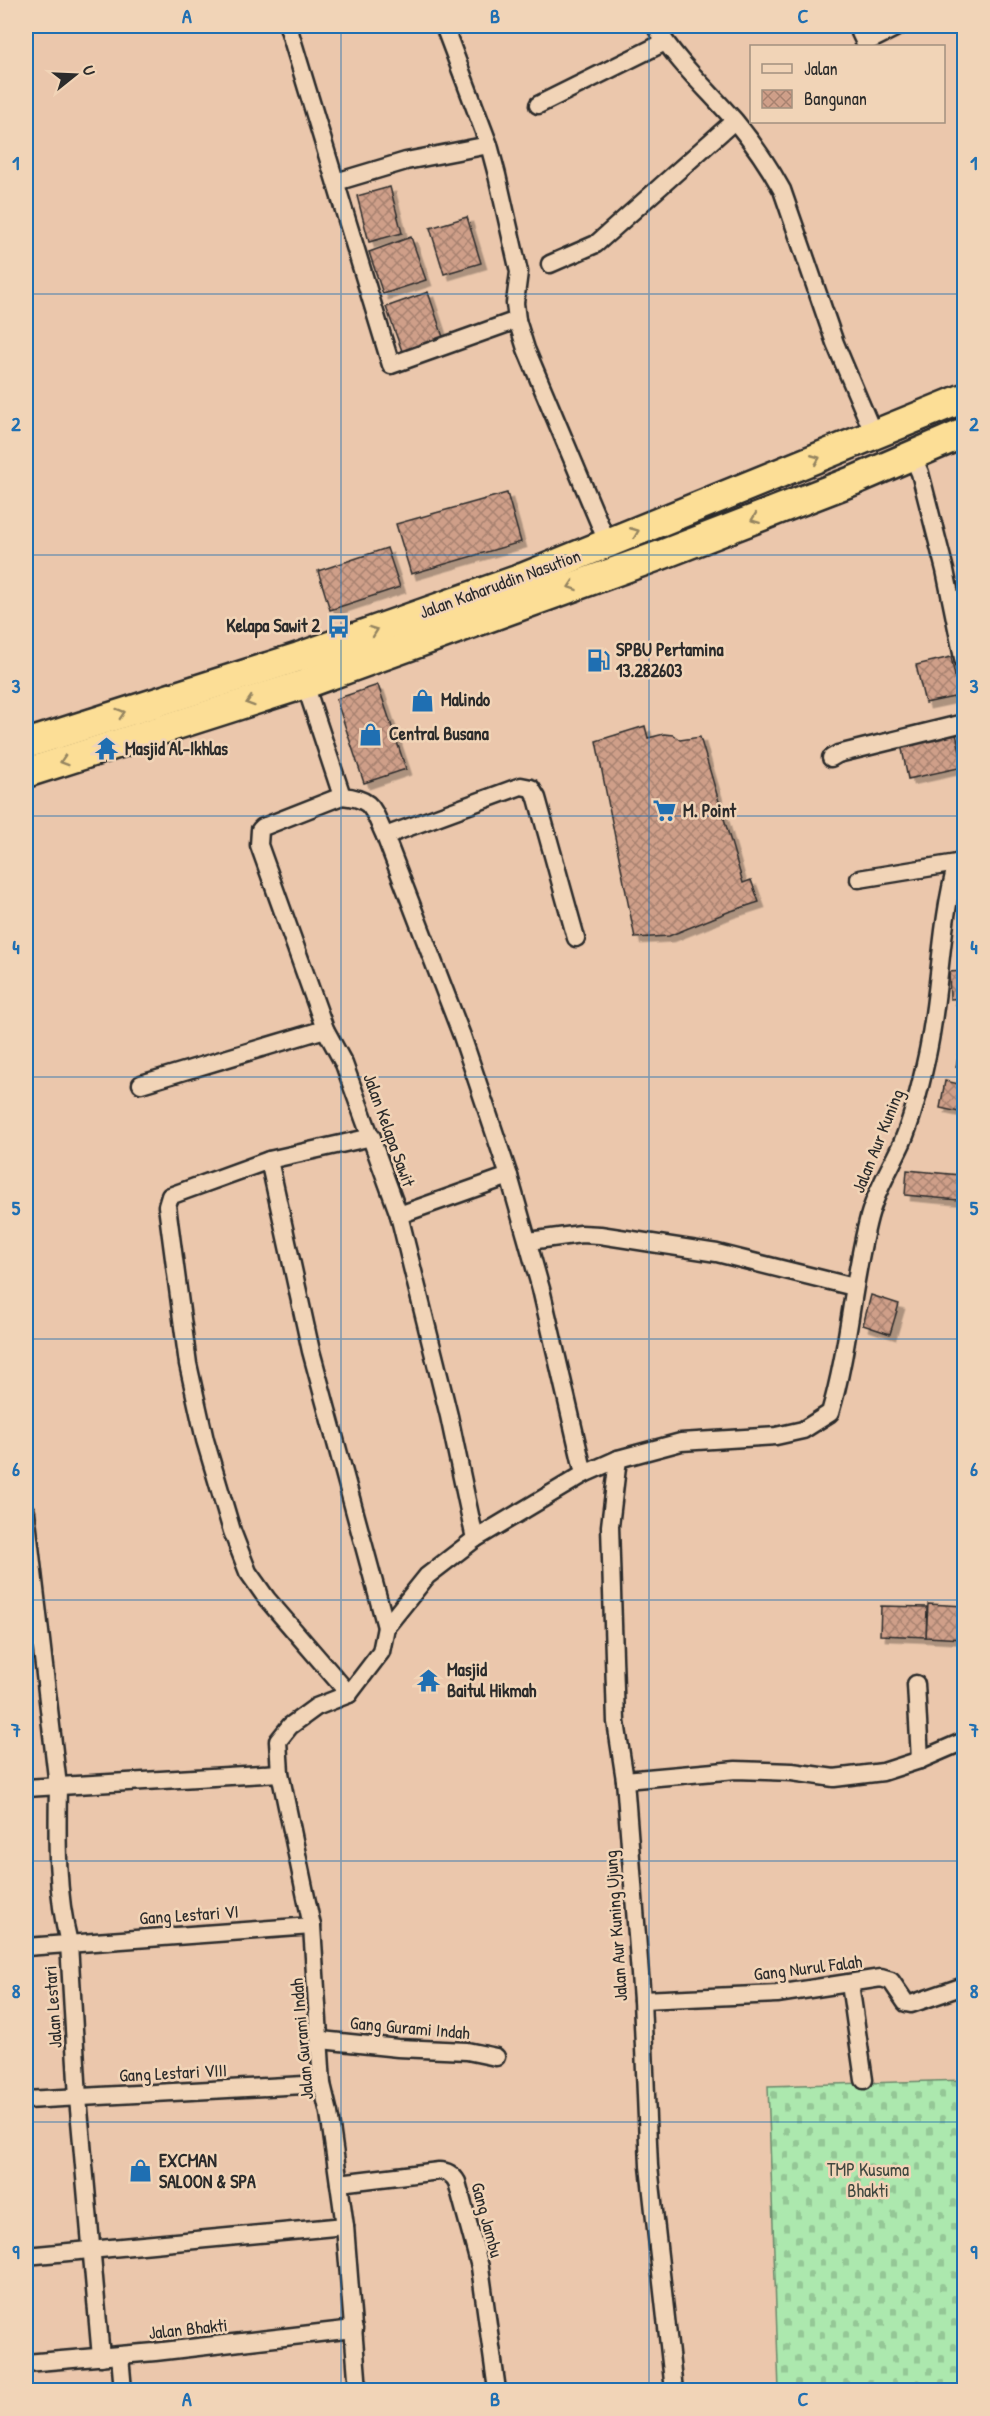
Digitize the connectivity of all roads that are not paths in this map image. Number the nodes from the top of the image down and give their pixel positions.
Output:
1 (288, 26) edge
2 (444, 26) edge
3 (655, 26) edge
4 (857, 26) edge
5 (899, 26) edge
6 (665, 42) junction
7 (538, 105) dead end
8 (734, 121) junction
9 (489, 145) junction
10 (336, 183) junction
11 (550, 264) dead end
12 (517, 320) junction
13 (964, 398) edge
14 (964, 433) edge
15 (874, 435) junction
16 (912, 457) junction
17 (608, 544) junction
18 (458, 614) junction
19 (964, 663) edge
20 (305, 684) junction
21 (964, 723) edge
22 (26, 744) edge
23 (831, 758) dead end
24 (26, 773) edge
25 (342, 796) junction
26 (385, 836) junction
27 (961, 861) edge
28 (859, 879) dead end
29 (576, 938) dead end
30 (325, 1029) junction
31 (141, 1084) dead end
32 (372, 1137) junction
33 (270, 1160) junction
34 (509, 1176) junction
35 (399, 1215) junction
36 (529, 1241) junction
37 (854, 1287) junction
38 (618, 1459) junction
39 (584, 1474) junction
40 (26, 1512) edge
41 (476, 1539) junction
42 (27, 1545) edge
43 (386, 1627) junction
44 (916, 1684) dead end
45 (349, 1694) junction
46 (964, 1741) edge
47 (921, 1760) junction
48 (280, 1773) junction
49 (625, 1780) junction
50 (58, 1786) junction
51 (26, 1788) edge
52 (312, 1926) junction
53 (69, 1943) junction
54 (26, 1947) edge
55 (850, 1984) junction
56 (964, 1986) edge
57 (642, 2000) junction
58 (321, 2040) junction
59 (496, 2057) dead end
60 (864, 2080) dead end
61 (322, 2084) junction
62 (78, 2098) junction
63 (26, 2100) edge
64 (339, 2183) junction
65 (345, 2226) junction
66 (91, 2250) junction
67 (26, 2256) edge
68 (354, 2329) junction
69 (120, 2356) junction
70 (101, 2357) junction
71 (26, 2363) edge
72 (123, 2391) edge
73 (358, 2391) edge
74 (498, 2391) edge
75 (674, 2391) edge

1 - 10 street
2 - 9 street
3 - 6 street
4 - 5 street
6 - 7 street
6 - 8 street
8 - 11 street
8 - 15 street
9 - 10 street
9 - 12 street
10 - 12 street
12 - 17 street
13 - 15 highway, Jalan Kaharuddin Nasution
14 - 16 highway, Jalan Kaharuddin Nasution
17 -> 15 highway, Jalan Kaharuddin Nasution
16 -> 18 highway, Jalan Kaharuddin Nasution
16 - 19 street
17 - 18 highway, Jalan Kaharuddin Nasution
18 - 20 highway, Jalan Kaharuddin Nasution
22 -> 18 highway, Jalan Kaharuddin Nasution
20 -> 24 highway, Jalan Kaharuddin Nasution
20 - 25 street
21 - 23 street
25 - 26 street
25 - 30 street, Jalan Kelapa Sawit
26 - 29 street
26 - 34 street
27 - 28 street, Jalan Aur Kuning
27 - 37 street, Jalan Aur Kuning
30 - 31 street
30 - 32 street, Jalan Kelapa Sawit
32 - 33 street
32 - 35 street, Jalan Kelapa Sawit
33 - 43 street
33 - 45 street
34 - 35 street
34 - 36 street
35 - 41 street, Jalan Kelapa Sawit
36 - 37 street
36 - 39 street
37 - 38 street, Jalan Aur Kuning
38 - 39 street
38 - 49 street, Jalan Aur Kuning Ujung
39 - 41 street
40 - 42 street, Jalan Lestari
41 - 43 street
42 - 50 street, Jalan Lestari
43 - 45 street
44 - 47 street
45 - 48 street, Jalan Gurami Indah
46 - 47 street
47 - 49 street
48 - 50 street
48 - 52 street, Jalan Gurami Indah
49 - 57 street, Jalan Aur Kuning Ujung
50 - 51 street
50 - 53 street, Jalan Lestari
52 - 53 street, Gang Lestari VI
52 - 58 street, Jalan Gurami Indah
53 - 54 street, Gang Lestari VI
53 - 62 street, Jalan Lestari
55 - 56 street, Gang Nurul Falah
55 - 57 street, Gang Nurul Falah
55 - 60 street
57 - 75 street, Jalan Aur Kuning Ujung
58 - 59 street, Gang Gurami Indah
58 - 61 street, Jalan Gurami Indah
61 - 62 street, Gang Lestari VIII
61 - 64 street, Jalan Gurami Indah
62 - 63 street, Gang Lestari VIII
62 - 66 street, Jalan Lestari
64 - 65 street, Jalan Gurami Indah
64 - 74 street, Gang Jambu
65 - 66 street
65 - 68 street, Jalan Gurami Indah
66 - 67 street
66 - 70 street, Jalan Lestari
68 - 69 street, Jalan Bhakti
68 - 73 street, Jalan Gurami Indah
69 - 70 street, Jalan Bhakti
69 - 72 street
70 - 71 street, Jalan Bhakti

